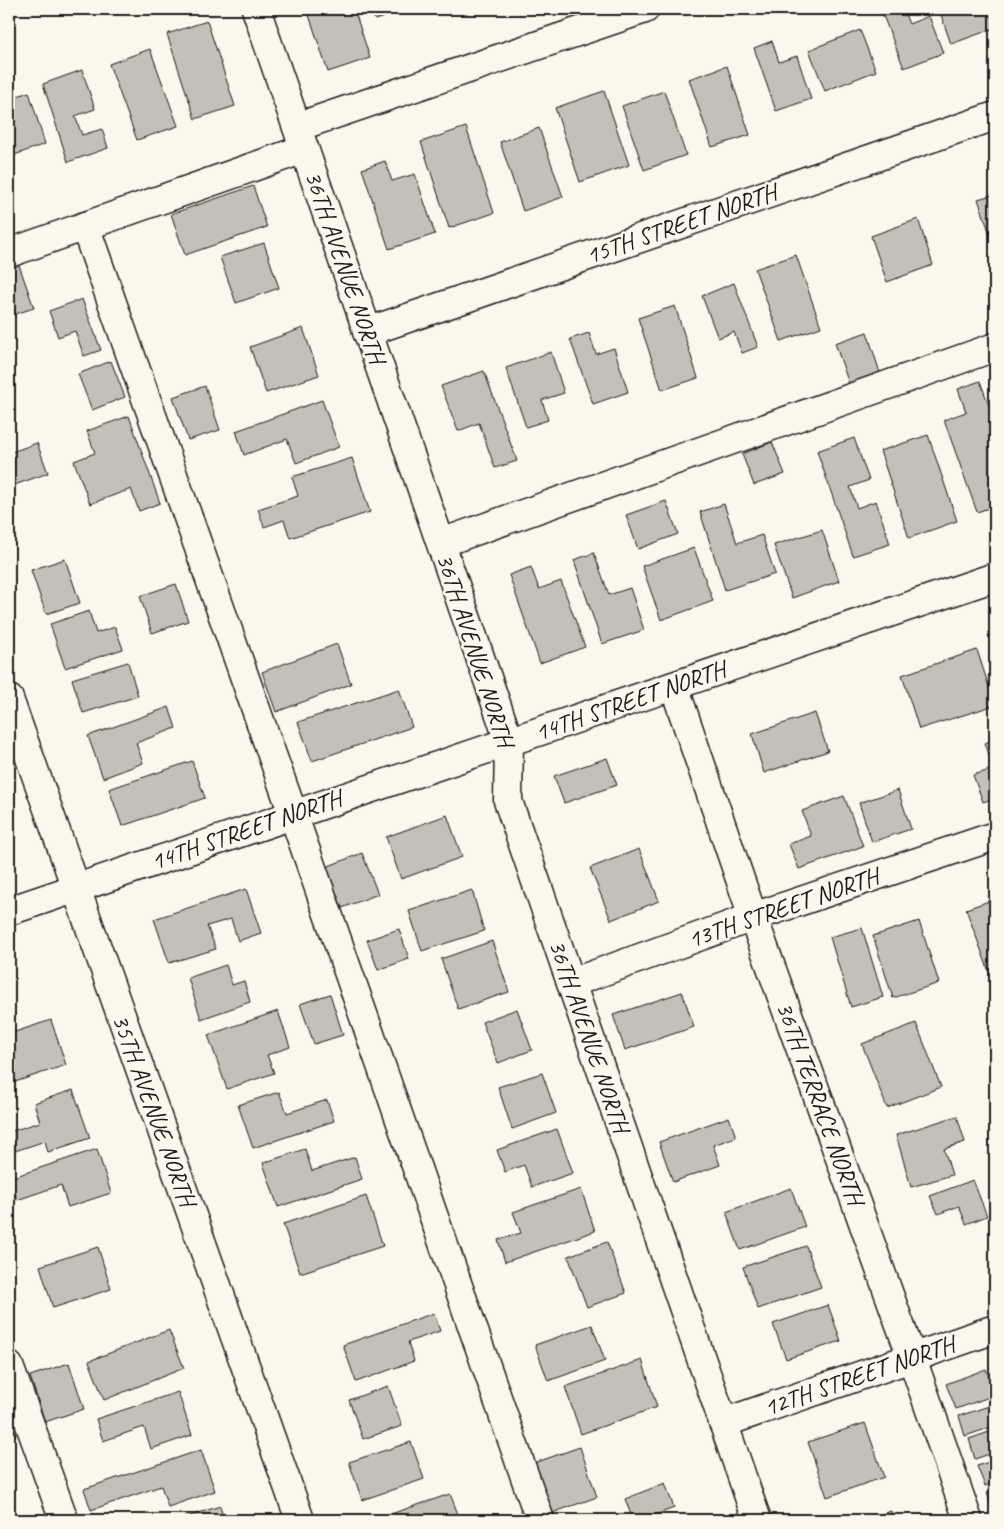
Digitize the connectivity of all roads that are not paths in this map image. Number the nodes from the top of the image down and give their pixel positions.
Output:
1 (256, 9) edge
2 (645, 9) edge
3 (995, 116) edge
4 (301, 138) junction
5 (85, 226) junction
6 (9, 253) edge
7 (368, 332) junction
8 (995, 347) edge
9 (441, 543) junction
10 (995, 577) edge
11 (674, 686) junction
12 (9, 699) edge
13 (509, 742) junction
14 (293, 814) junction
15 (995, 836) edge
16 (75, 888) junction
17 (9, 911) edge
18 (753, 917) junction
19 (571, 983) junction
20 (995, 1329) edge
21 (912, 1358) junction
22 (9, 1366) edge
23 (722, 1423) junction
24 (64, 1520) edge
25 (300, 1520) edge
26 (540, 1520) edge
27 (757, 1520) edge
28 (968, 1520) edge

1 - 4 street, 36TH AVENUE NORTH
2 - 4 street
3 - 7 street, 15TH STREET NORTH
4 - 5 street
4 - 7 street, 36TH AVENUE NORTH
5 - 6 street
5 - 14 street
7 - 9 street, 36TH AVENUE NORTH
8 - 9 street
9 - 13 street, 36TH AVENUE NORTH
10 - 11 street, 14TH STREET NORTH
11 - 13 street, 14TH STREET NORTH
11 - 18 street, 36TH TERRACE NORTH
12 - 16 street, 35TH AVENUE NORTH
13 - 14 street, 14TH STREET NORTH
13 - 19 street, 36TH AVENUE NORTH
14 - 16 street, 14TH STREET NORTH
14 - 26 street
15 - 18 street, 13TH STREET NORTH
16 - 17 street, 14TH STREET NORTH
16 - 25 street, 35TH AVENUE NORTH
18 - 19 street, 13TH STREET NORTH
18 - 21 street, 36TH TERRACE NORTH
19 - 23 street, 36TH AVENUE NORTH
20 - 21 street, 12TH STREET NORTH
21 - 23 street, 12TH STREET NORTH
21 - 28 street, 36TH TERRACE NORTH
22 - 24 street
23 - 27 street, 36TH AVENUE NORTH

